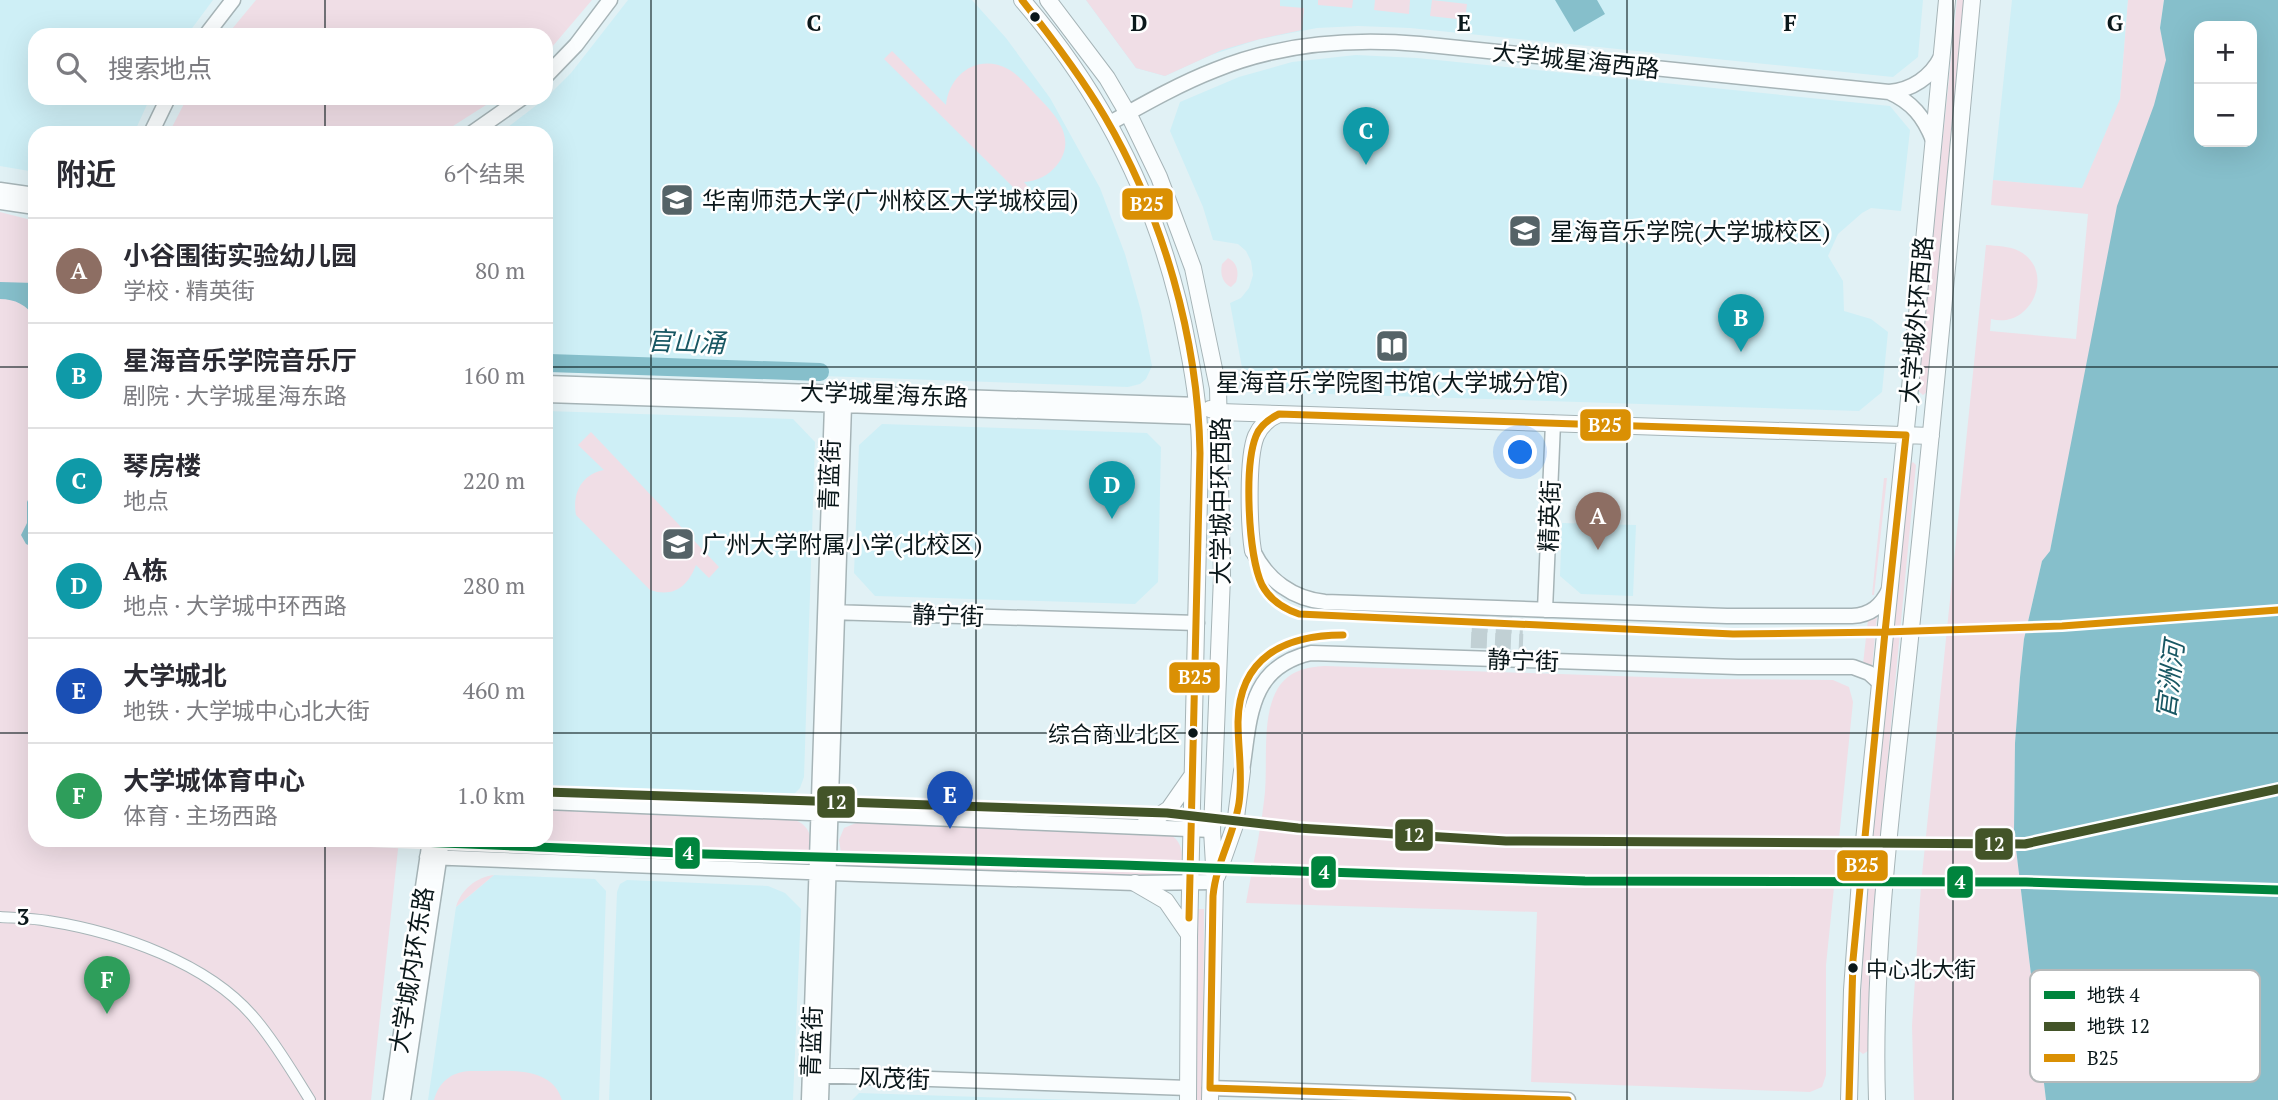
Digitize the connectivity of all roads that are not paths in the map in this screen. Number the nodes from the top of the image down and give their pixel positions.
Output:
1 (233, 0) edge
2 (611, 0) edge
3 (1022, 0) edge
4 (1048, 0) edge
5 (1947, 0) edge
6 (1972, 0) edge
7 (211, 28) edge
8 (1088, 51) junction
9 (1941, 57) junction
10 (1073, 64) junction
11 (553, 69) edge
12 (1889, 92) junction
13 (165, 105) edge
14 (512, 105) edge
15 (1128, 113) junction
16 (1110, 122) junction
17 (154, 126) edge
18 (482, 126) edge
19 (1933, 140) junction
20 (0, 190) edge
21 (28, 194) edge
22 (0, 202) edge
23 (28, 207) edge
24 (553, 383) edge
25 (553, 395) edge
26 (1909, 396) junction
27 (1935, 397) junction
28 (838, 401) junction
29 (1199, 411) junction
30 (1220, 412) junction
31 (1279, 414) junction
32 (1553, 423) junction
33 (1906, 435) junction
34 (1931, 436) junction
35 (1253, 551) joint
36 (1890, 589) junction
37 (1545, 610) junction
38 (830, 612) junction
39 (1197, 623) junction
40 (1880, 683) junction
41 (1242, 771) joint
42 (1193, 774) junction
43 (553, 802) edge
44 (825, 815) junction
45 (1143, 826) junction
46 (1191, 829) junction
47 (1212, 830) junction
48 (431, 847) edge
49 (438, 847) edge
50 (433, 857) junction
51 (824, 873) junction
52 (1190, 882) junction
53 (1214, 882) junction
54 (1135, 883) junction
55 (0, 917) edge
56 (1189, 937) junction
57 (1849, 1062) junction
58 (1876, 1062) junction
59 (816, 1075) junction
60 (1188, 1094) edge
61 (1210, 1094) edge
62 (1530, 1099) edge
63 (310, 1100) edge
64 (391, 1100) edge
65 (403, 1100) edge
66 (808, 1100) edge
67 (821, 1100) edge
68 (1568, 1100) edge
69 (1849, 1100) edge
70 (1877, 1100) edge

1 - 7 street
2 - 11 street
3 - 10 main road, 大学城中环西路
4 - 8 main road, 大学城中环西路
5 - 9 main road, 大学城外环西路
6 - 27 main road, 大学城外环西路
8 - 10 main road
8 - 15 main road, 大学城中环西路
9 - 12 street, 大学城星海西路
9 - 19 main road, 大学城外环西路
10 - 16 main road, 大学城中环西路
12 - 15 street, 大学城星海西路
12 - 19 street, 大学城星海西路
13 - 17 street
14 - 18 street
15 - 16 street, 大学城星海西路
15 - 30 main road, 大学城中环西路
16 - 29 main road, 大学城中环西路
19 - 26 main road, 大学城外环西路
20 - 21 street
22 - 23 street
24 - 28 street, 大学城星海东路
25 - 28 street, 大学城星海东路
26 - 27 main road
26 - 33 main road, 大学城外环西路
27 - 34 main road, 大学城外环西路
28 - 29 street, 大学城星海东路
28 - 38 street, 青蓝街
29 - 30 main road, 大学城星海东路
29 - 39 main road, 大学城中环西路
30 - 31 main road, 大学城星海东路
30 - 47 main road, 大学城中环西路
31 - 32 main road, 大学城星海东路
31 - 35 main road
32 - 33 main road, 大学城星海东路
32 - 37 street, 精英街
33 - 34 main road, 大学城星海东路
33 - 36 main road, 大学城外环西路
34 - 58 main road, 大学城外环西路
35 - 37 street, 静宁街
36 - 37 street, 静宁街
36 - 40 main road, 大学城外环西路
38 - 39 street, 静宁街
38 - 44 street, 青蓝街
39 - 42 main road, 大学城中环西路
40 - 41 street, 静宁街
40 - 57 main road, 大学城外环西路
41 - 53 main road
42 - 45 main road
42 - 46 main road, 大学城中环西路
43 - 44 street
44 - 45 street
44 - 51 street, 青蓝街
45 - 46 street
46 - 47 street
46 - 52 main road, 大学城中环西路
47 - 53 main road, 大学城中环西路
48 - 50 street, 大学城内环东路
49 - 50 street
50 - 51 street
50 - 64 street, 大学城内环东路
50 - 65 street, 大学城内环东路
51 - 54 street
51 - 59 street, 青蓝街
52 - 53 street
52 - 54 street
52 - 56 main road, 大学城中环西路
53 - 61 main road, 大学城中环西路
54 - 56 main road
55 - 63 street
56 - 60 main road, 大学城中环西路
57 - 58 main road
57 - 69 main road, 大学城外环西路
58 - 70 main road, 大学城外环西路
59 - 60 street, 风茂街
59 - 66 street, 青蓝街
59 - 67 street, 青蓝街
61 - 62 street
62 - 68 street

